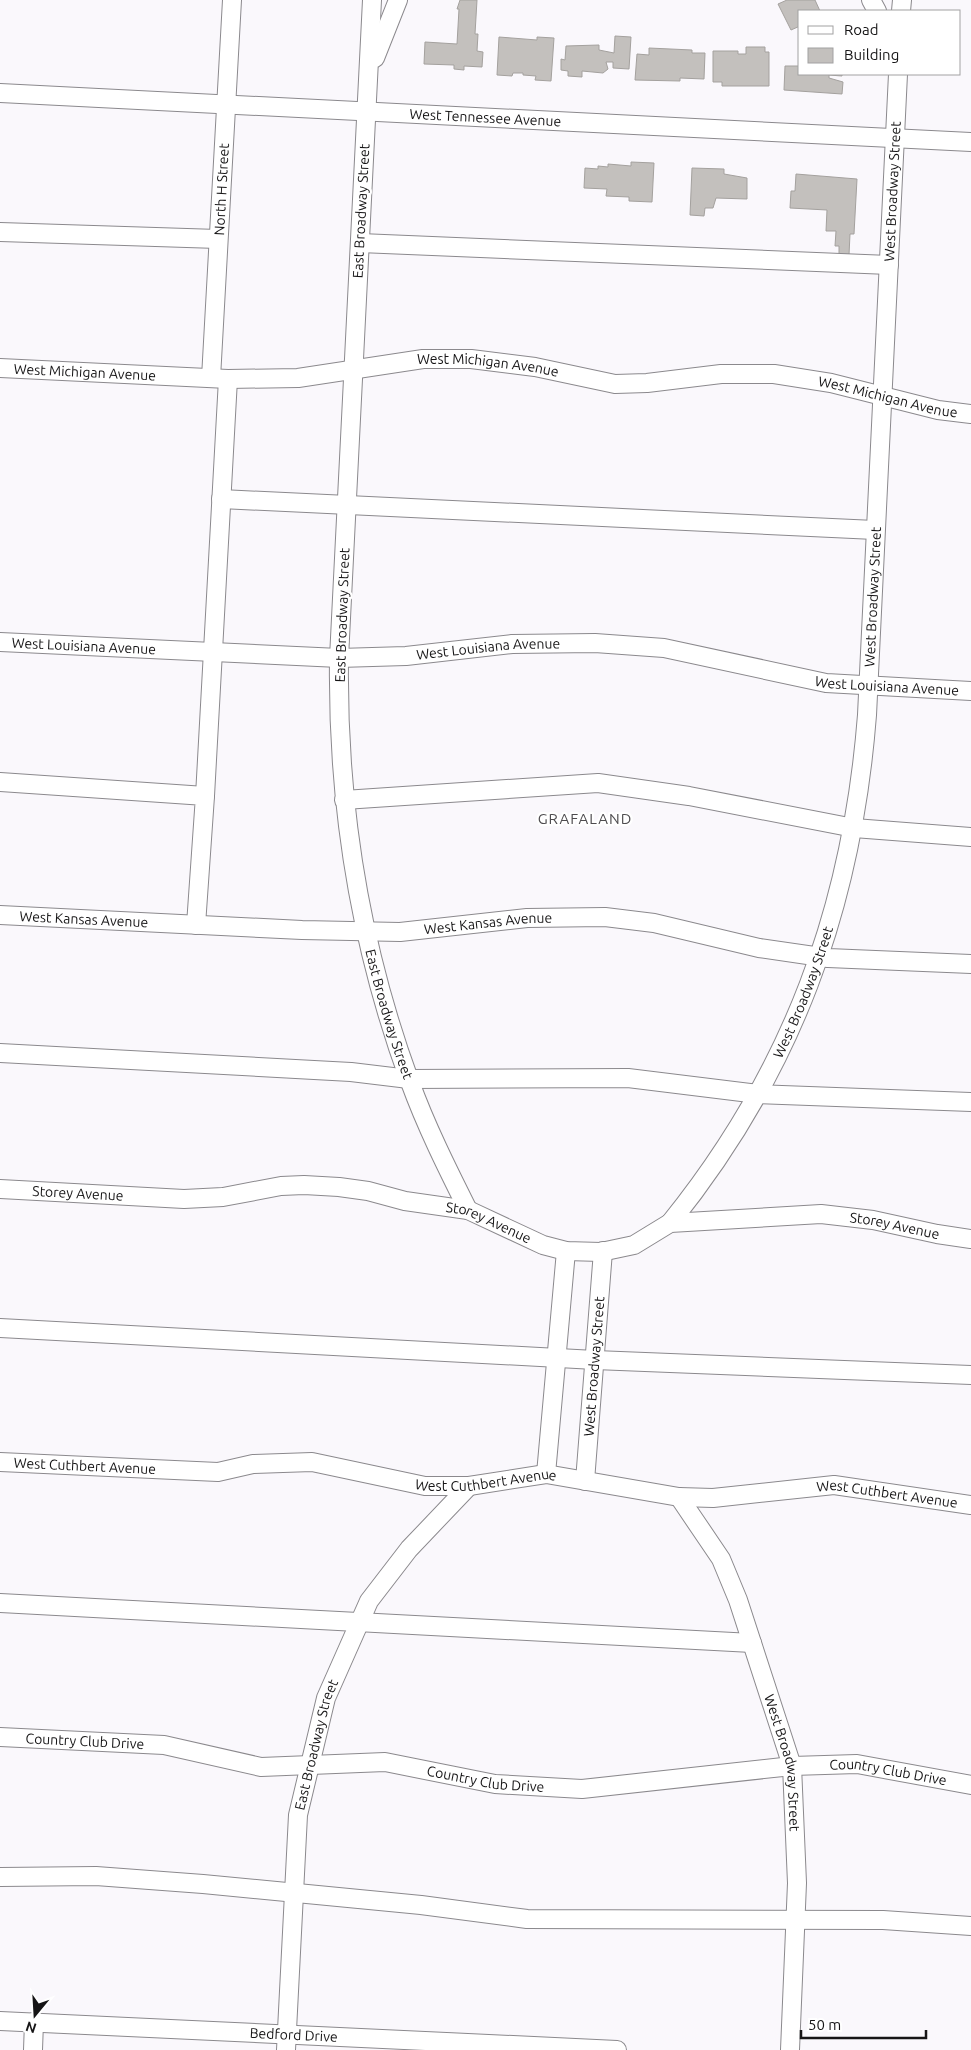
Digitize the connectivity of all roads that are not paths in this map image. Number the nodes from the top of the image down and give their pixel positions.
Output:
1 (232, 0) edge
2 (372, 0) edge
3 (398, 0) edge
4 (370, 75) junction
5 (898, 75) edge
6 (0, 93) edge
7 (226, 104) junction
8 (366, 110) junction
9 (896, 138) junction
10 (971, 142) edge
11 (0, 232) edge
12 (218, 239) junction
13 (360, 243) junction
14 (889, 264) junction
15 (0, 368) edge
16 (354, 369) junction
17 (219, 379) junction
18 (882, 396) junction
19 (971, 414) edge
20 (221, 499) junction
21 (346, 503) junction
22 (875, 530) junction
23 (0, 642) edge
24 (213, 653) junction
25 (339, 658) junction
26 (868, 684) junction
27 (971, 691) edge
28 (0, 782) edge
29 (205, 796) junction
30 (344, 800) junction
31 (854, 828) junction
32 (971, 836) edge
33 (0, 915) edge
34 (196, 925) junction
35 (366, 931) junction
36 (819, 957) junction
37 (971, 964) edge
38 (0, 1053) edge
39 (409, 1079) junction
40 (758, 1094) junction
41 (971, 1102) edge
42 (0, 1189) edge
43 (468, 1210) junction
44 (670, 1223) junction
45 (971, 1239) edge
46 (566, 1251) junction
47 (603, 1251) junction
48 (0, 1328) edge
49 (557, 1358) junction
50 (595, 1360) junction
51 (971, 1376) edge
52 (0, 1462) edge
53 (546, 1474) junction
54 (585, 1481) junction
55 (469, 1486) junction
56 (679, 1497) junction
57 (971, 1505) edge
58 (0, 1603) edge
59 (360, 1621) junction
60 (752, 1643) junction
61 (0, 1737) edge
62 (310, 1766) junction
63 (792, 1766) junction
64 (971, 1785) edge
65 (0, 1877) edge
66 (294, 1894) junction
67 (796, 1920) junction
68 (971, 1926) edge
69 (0, 2021) edge
70 (34, 2022) junction
71 (286, 2042) edge
72 (33, 2050) edge
73 (617, 2050) edge
74 (790, 2050) edge

1 - 7 street, North H Street
2 - 4 street, East Broadway Street
3 - 4 street
4 - 8 street, East Broadway Street
5 - 9 street, West Broadway Street
6 - 7 street, West Tennessee Avenue
7 - 8 street, West Tennessee Avenue
7 - 12 street, North H Street
8 - 9 street, West Tennessee Avenue
8 - 13 street, East Broadway Street
9 - 10 street, West Tennessee Avenue
9 - 14 street, West Broadway Street
11 - 12 street
12 - 17 street, North H Street
13 - 14 street
13 - 16 street, East Broadway Street
14 - 18 street, West Broadway Street
15 - 17 street, West Michigan Avenue
16 - 17 street, West Michigan Avenue
16 - 18 street, West Michigan Avenue
16 - 21 street, East Broadway Street
17 - 20 street, North H Street
18 - 19 street, West Michigan Avenue
18 - 22 street, West Broadway Street
20 - 21 street
20 - 24 street, North H Street
21 - 22 street
21 - 25 street, East Broadway Street
22 - 26 street, West Broadway Street
23 - 24 street, West Louisiana Avenue
24 - 25 street, West Louisiana Avenue
24 - 29 street, North H Street
25 - 26 street, West Louisiana Avenue
25 - 30 street, East Broadway Street
26 - 27 street, West Louisiana Avenue
26 - 31 street, West Broadway Street
28 - 29 street
29 - 34 street, North H Street
30 - 31 street
30 - 35 street, East Broadway Street
31 - 32 street
31 - 36 street, West Broadway Street
33 - 34 street, West Kansas Avenue
34 - 35 street, West Kansas Avenue
35 - 36 street, West Kansas Avenue
35 - 39 street, East Broadway Street
36 - 37 street, West Kansas Avenue
36 - 40 street, West Broadway Street
38 - 39 street
39 - 40 street
39 - 43 street, East Broadway Street
40 - 41 street
40 - 44 street, West Broadway Street
42 - 43 street, Storey Avenue
43 - 46 street, Storey Avenue
44 - 45 street, Storey Avenue
44 - 47 street, Storey Avenue
46 - 47 street, Storey Avenue
46 - 49 street
47 - 50 street, West Broadway Street
48 - 49 street
49 - 50 street
49 - 53 street
50 - 51 street
50 - 54 street, West Broadway Street
52 - 55 street, West Cuthbert Avenue
53 - 54 street, West Cuthbert Avenue
53 - 55 street, West Cuthbert Avenue
54 - 56 street, West Cuthbert Avenue
55 - 59 street, East Broadway Street
56 - 57 street, West Cuthbert Avenue
56 - 60 street, West Broadway Street
58 - 59 street
59 - 60 street
59 - 62 street, East Broadway Street
60 - 63 street, West Broadway Street
61 - 62 street, Country Club Drive
62 - 63 street, Country Club Drive
62 - 66 street, East Broadway Street
63 - 64 street, Country Club Drive
63 - 67 street, West Broadway Street
65 - 66 street
66 - 67 street
66 - 71 street, East Broadway Street
67 - 68 street
67 - 74 street, West Broadway Street
69 - 70 street, Bedford Drive
70 - 71 street, Bedford Drive
70 - 72 street
71 - 73 street, Bedford Drive

